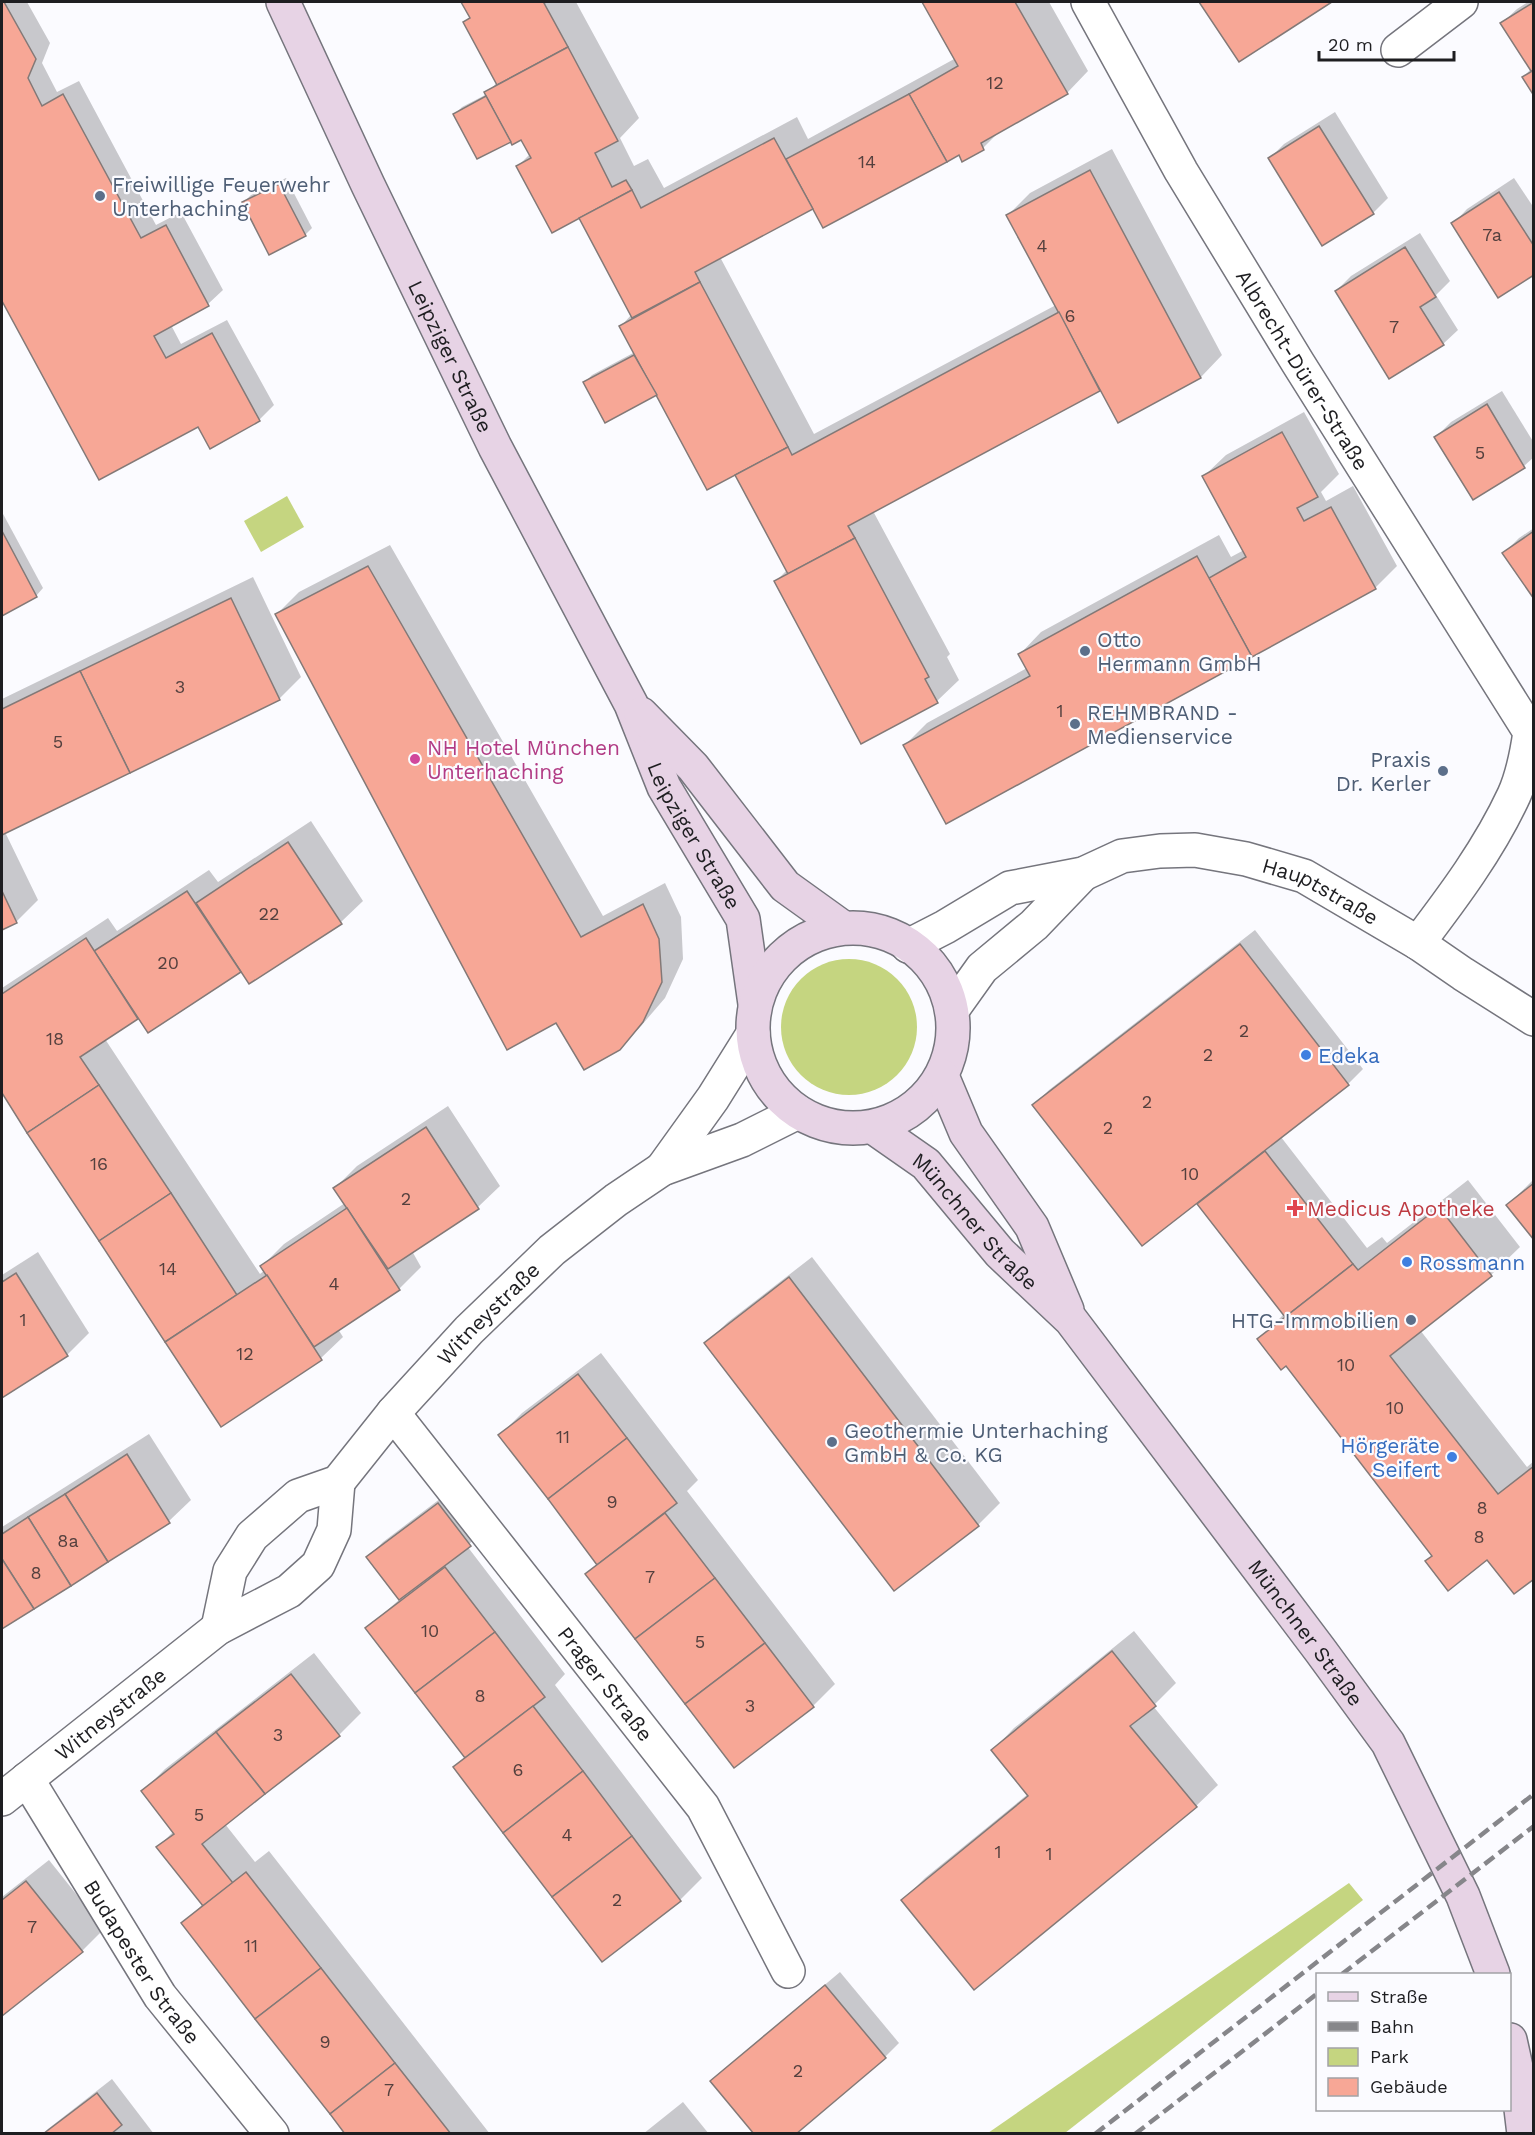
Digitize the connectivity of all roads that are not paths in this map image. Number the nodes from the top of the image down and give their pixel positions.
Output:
1 (283, 2) edge
2 (1088, 2) edge
3 (1461, 2) edge
4 (1398, 50) dead end
5 (631, 704) junction
6 (1532, 733) edge
7 (1524, 795) edge
8 (1083, 874) junction
9 (842, 927) junction
10 (1418, 943) junction
11 (908, 946) junction
12 (952, 1010) junction
13 (1533, 1018) edge
14 (754, 1019) junction
15 (942, 1076) junction
16 (798, 1112) junction
17 (873, 1127) junction
18 (662, 1169) junction
19 (1071, 1320) junction
20 (393, 1413) junction
21 (338, 1482) junction
22 (218, 1628) junction
23 (27, 1779) junction
24 (2, 1799) edge
25 (788, 1971) dead end
26 (1493, 1973) edge
27 (1511, 2048) edge
28 (272, 2133) edge
29 (1524, 2133) edge

1 - 5 main road, Leipziger Straße
2 - 6 street, Albrecht-Dürer-Straße
3 - 4 street
5 - 9 main road, Leipziger Straße
5 - 14 main road, Leipziger Straße
6 - 7 street, Albrecht-Dürer-Straße
7 - 10 street, Albrecht-Dürer-Straße
8 - 10 street, Hauptstraße
8 - 11 street, Hauptstraße
8 - 12 street, Hauptstraße
9 - 11 main road
9 - 14 main road
10 - 13 street, Hauptstraße
11 - 12 main road
12 - 15 main road
14 - 16 main road
14 - 18 street, Witneystraße
15 - 17 main road
15 - 19 main road, Münchner Straße
16 - 17 main road
16 - 18 street, Witneystraße
17 - 19 main road, Münchner Straße
18 - 20 street, Witneystraße
19 - 26 main road, Münchner Straße
20 - 21 street, Witneystraße
20 - 25 street, Prager Straße
21 - 22 street
21 - 22 street, Witneystraße
22 - 23 street, Witneystraße
23 - 24 street, Witneystraße
23 - 28 street, Budapester Straße
27 - 29 main road

